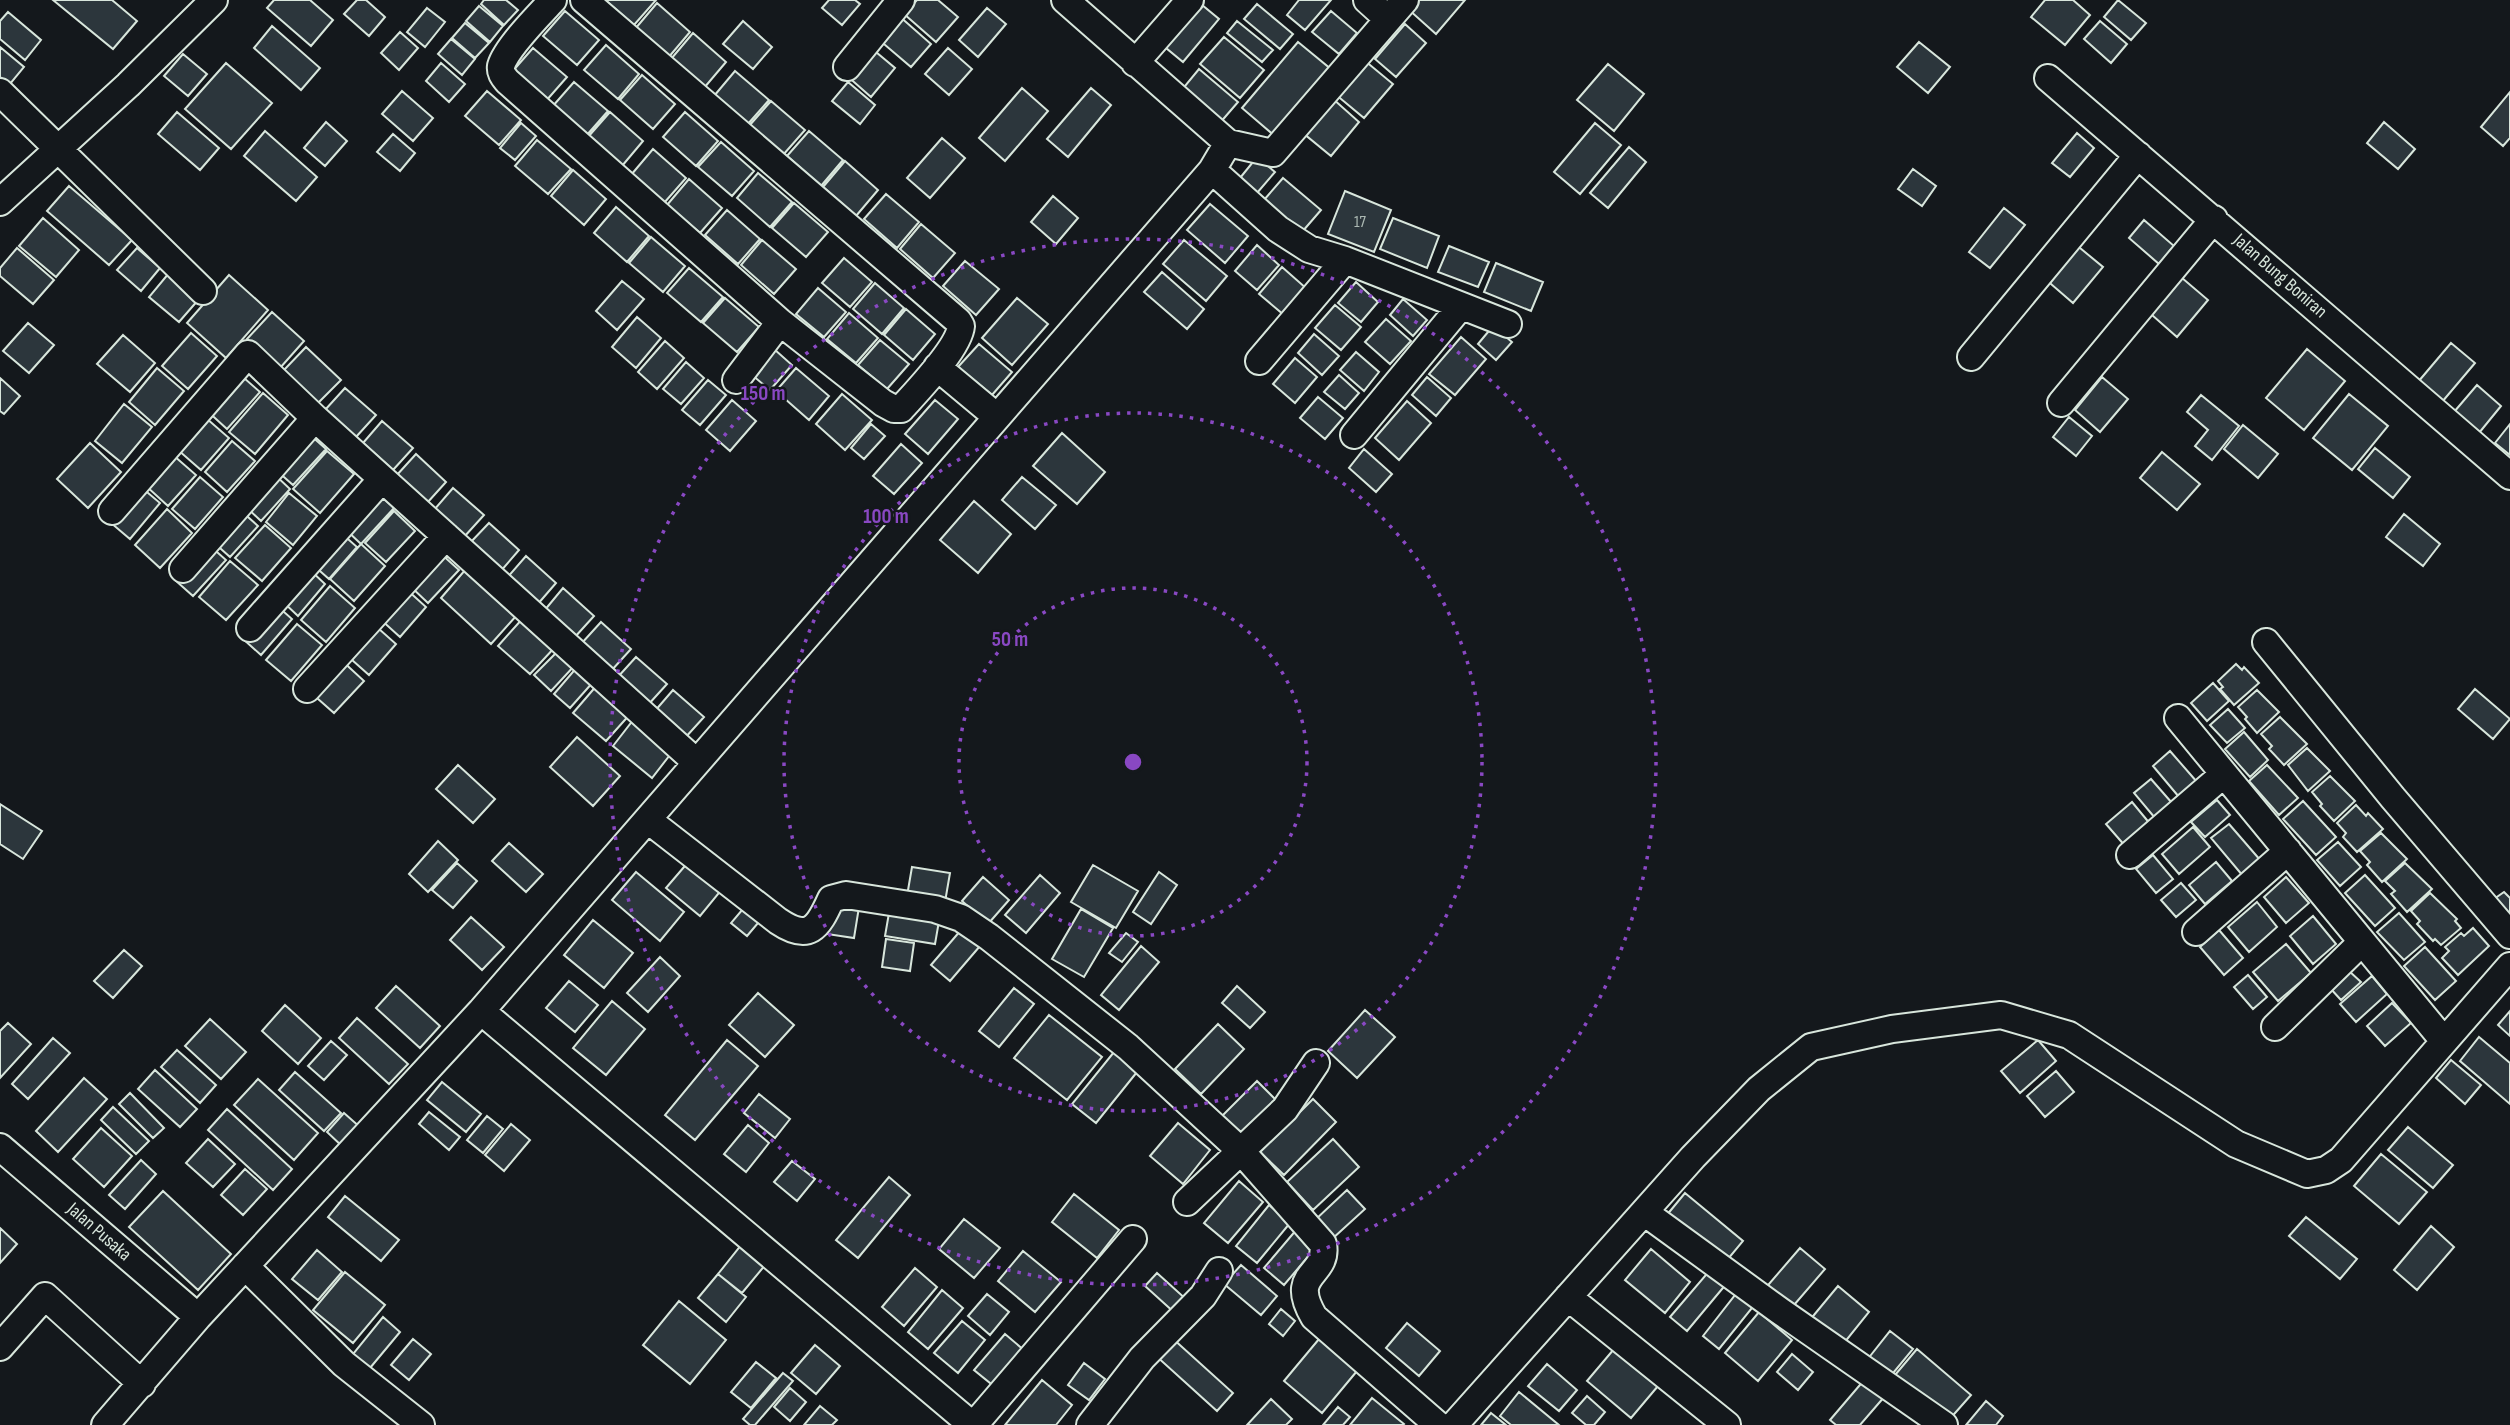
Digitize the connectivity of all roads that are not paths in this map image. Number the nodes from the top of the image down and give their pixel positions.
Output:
1 (214, 0) edge
2 (553, 0) edge
3 (584, 0) edge
4 (901, 0) edge
5 (1065, 0) edge
6 (1190, 0) edge
7 (1367, 0) edge
8 (1397, 10) edge
9 (1135, 63) junction
10 (847, 67) dead end
11 (2048, 78) dead end
12 (0, 92) edge
13 (1228, 143) junction
14 (59, 149) junction
15 (2138, 155) junction
16 (1212, 170) junction
17 (0, 202) edge
18 (2214, 219) junction
19 (1345, 260) junction
20 (203, 291) dead end
21 (1461, 306) junction
22 (780, 322) junction
23 (1508, 324) dead end
24 (1972, 357) dead end
25 (1259, 361) dead end
26 (937, 367) junction
27 (736, 380) dead end
28 (2061, 403) dead end
29 (997, 417) junction
30 (315, 418) junction
31 (1354, 435) dead end
32 (2510, 476) edge
33 (382, 479) junction
34 (112, 511) dead end
35 (446, 536) junction
36 (183, 569) dead end
37 (250, 628) dead end
38 (2266, 642) dead end
39 (307, 689) dead end
40 (2178, 718) dead end
41 (696, 762) junction
42 (2224, 774) junction
43 (648, 820) junction
44 (2288, 851) junction
45 (2130, 855) dead end
46 (2196, 932) dead end
47 (2510, 935) edge
48 (2362, 942) junction
49 (2510, 966) edge
50 (481, 1011) junction
51 (2275, 1027) dead end
52 (2444, 1041) junction
53 (1316, 1063) dead end
54 (0, 1147) edge
55 (1241, 1151) junction
56 (1187, 1202) dead end
57 (1644, 1212) junction
58 (1133, 1239) dead end
59 (245, 1266) junction
60 (1219, 1271) dead end
61 (1568, 1297) junction
62 (198, 1317) junction
63 (0, 1347) edge
64 (142, 1384) junction
65 (1465, 1421) edge
66 (105, 1425) edge
67 (421, 1425) edge
68 (973, 1425) edge
69 (1090, 1425) edge
70 (1438, 1425) edge
71 (1727, 1425) edge
72 (1944, 1425) edge

1 - 14 street
2 - 22 street
3 - 26 street
4 - 10 street
5 - 9 street
6 - 9 street
7 - 8 street
8 - 13 street
9 - 13 street
11 - 15 street, Jalan Bung Boniran
12 - 14 street
13 - 16 street
14 - 17 street
14 - 20 street
15 - 18 street, Jalan Bung Boniran
15 - 24 street
16 - 19 street
16 - 29 street
18 - 28 street
18 - 32 street, Jalan Bung Boniran
19 - 21 street
19 - 25 street
21 - 23 street
21 - 31 street
22 - 26 street
22 - 27 street
26 - 29 street
29 - 41 street
30 - 33 street
30 - 34 street
30 - 36 street
33 - 35 street
33 - 37 street
35 - 39 street
35 - 41 street
38 - 47 street
40 - 42 street
41 - 43 street
42 - 44 street
42 - 45 street
43 - 50 street
43 - 55 street
44 - 46 street
44 - 48 street
48 - 51 street
48 - 52 street
49 - 52 street
50 - 59 street
50 - 68 street
52 - 57 street
53 - 55 street
54 - 62 street, Jalan Pusaka
55 - 56 street
55 - 70 street
57 - 61 street
57 - 72 street
58 - 68 street
59 - 62 street
59 - 67 street
60 - 69 street
61 - 65 street
61 - 71 street
62 - 64 street
63 - 64 street
64 - 66 street

